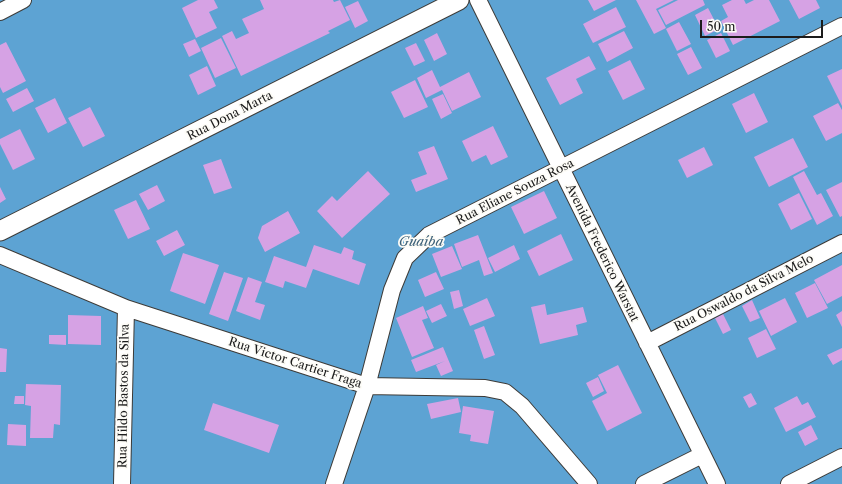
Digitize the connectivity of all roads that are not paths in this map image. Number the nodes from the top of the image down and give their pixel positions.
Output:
1 (24, 0) edge
2 (459, 0) edge
3 (478, 0) edge
4 (0, 12) edge
5 (842, 26) edge
6 (561, 169) junction
7 (0, 231) edge
8 (842, 243) edge
9 (0, 255) edge
10 (126, 308) junction
11 (647, 343) junction
12 (367, 386) junction
13 (702, 455) junction
14 (842, 457) edge
15 (122, 484) edge
16 (334, 484) edge
17 (589, 484) edge
18 (644, 484) edge
19 (717, 484) edge
20 (789, 484) edge

1 - 4 street
2 - 7 street, Rua Dona Marta
3 - 6 street, Avenida Frederico Warstat
5 - 6 street, Rua Eliane Souza Rosa
6 - 11 street, Avenida Frederico Warstat
6 - 12 street, Rua Eliane Souza Rosa
8 - 11 street, Rua Oswaldo da Silva Melo
9 - 10 street, Rua Victor Cartier Fraga
10 - 12 street, Rua Victor Cartier Fraga
10 - 15 street, Rua Hildo Bastos da Silva
11 - 13 street, Avenida Frederico Warstat
12 - 16 street, Rua Eliane Souza Rosa
12 - 17 street, Rua Victor Cartier Fraga
13 - 18 street
13 - 19 street, Avenida Frederico Warstat
14 - 20 street

